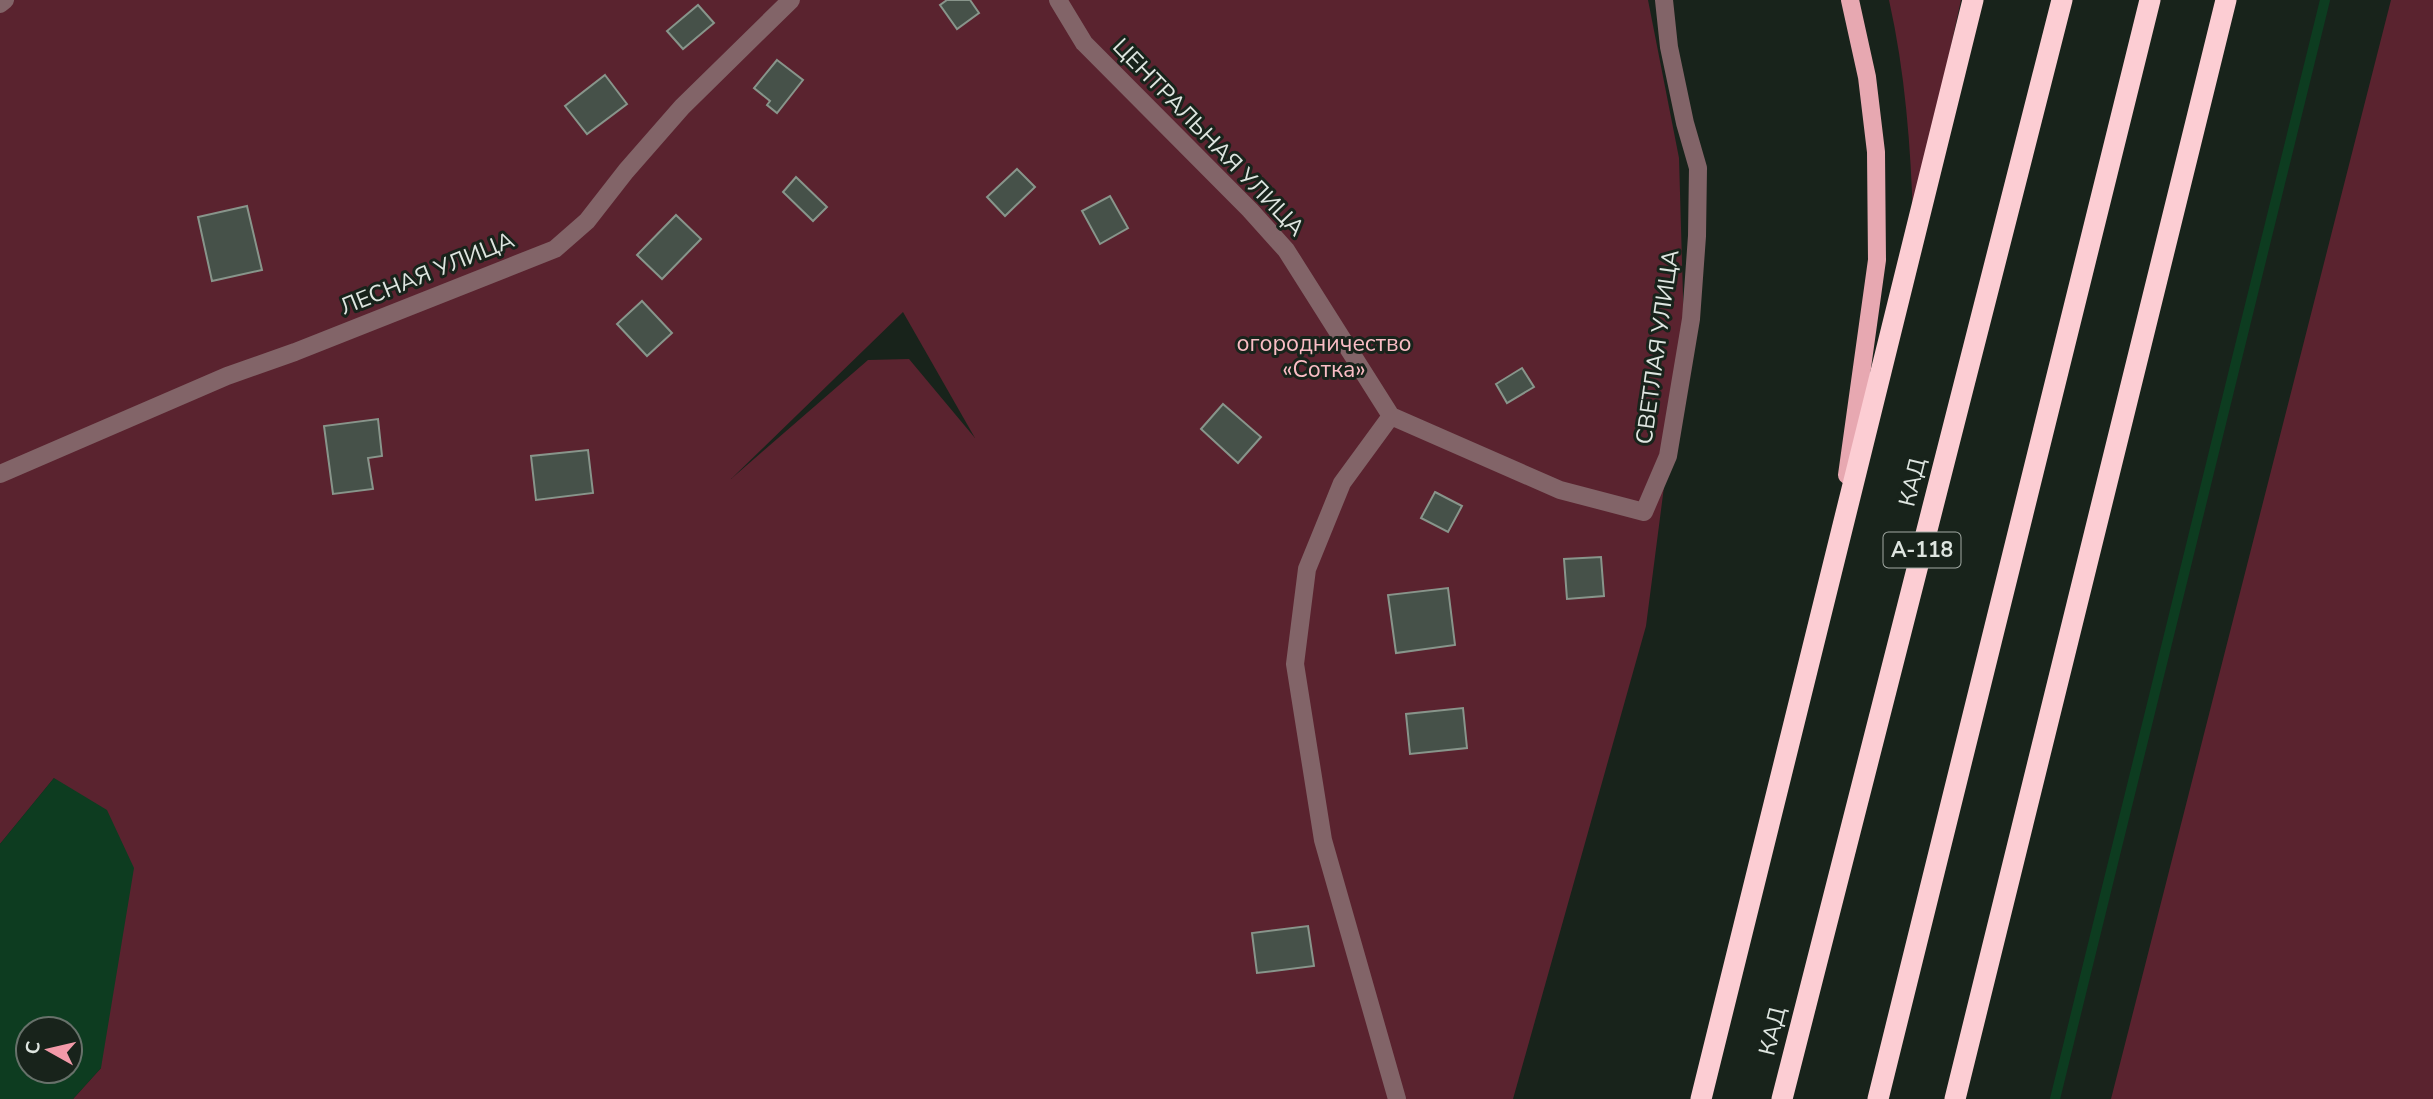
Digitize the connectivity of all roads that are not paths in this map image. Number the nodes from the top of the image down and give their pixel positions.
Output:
1 (5, 0) edge
2 (791, 0) edge
3 (1058, 0) edge
4 (1664, 0) edge
5 (1850, 0) edge
6 (1973, 0) edge
7 (2062, 0) edge
8 (2150, 0) edge
9 (2225, 0) edge
10 (0, 4) edge
11 (1391, 416) junction
12 (0, 474) edge
13 (1833, 563) junction
14 (1396, 1099) edge
15 (1701, 1099) edge
16 (1782, 1099) edge
17 (1878, 1099) edge
18 (1955, 1099) edge

1 - 10 street
2 - 12 street, ЛЕСНАЯ УЛИЦА
3 - 11 street, ЦЕНТРАЛЬНАЯ УЛИЦА
4 - 11 street, СВЕТЛАЯ УЛИЦА
5 - 13 main road
6 - 13 highway
7 - 16 highway, КАД / А-118
8 - 17 highway
9 - 18 highway
11 - 14 street
13 - 15 highway

